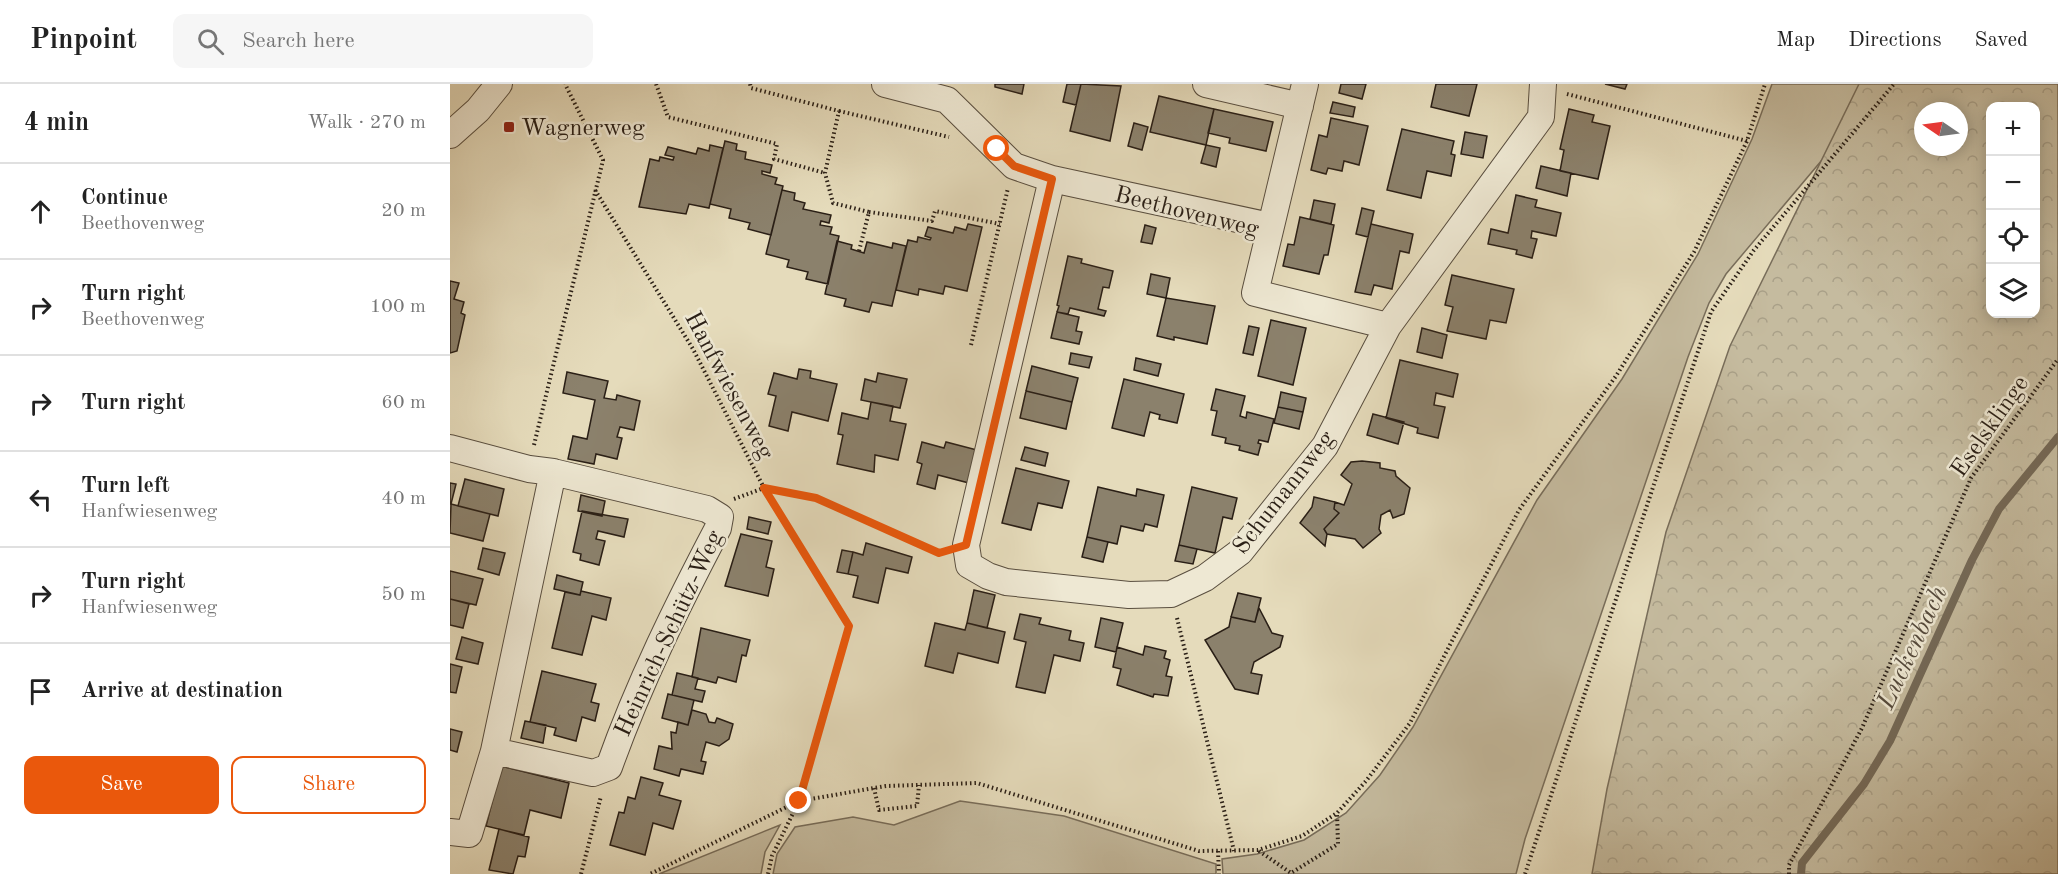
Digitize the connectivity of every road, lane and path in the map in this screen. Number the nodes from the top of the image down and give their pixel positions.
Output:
1 (499, 84) edge
2 (565, 84) edge
3 (656, 84) edge
4 (750, 84) edge
5 (885, 84) edge
6 (1206, 84) edge
7 (1766, 84) edge
8 (1894, 84) edge
9 (1544, 86) edge
10 (950, 92) edge
11 (1303, 95) edge
12 (839, 111) junction
13 (450, 135) edge
14 (951, 138) dead end
15 (1747, 141) junction
16 (825, 173) junction
17 (1052, 179) junction
18 (1009, 184) dead end
19 (595, 190) junction
20 (868, 212) junction
21 (1000, 224) junction
22 (1270, 226) junction
23 (859, 251) dead end
24 (1388, 326) junction
25 (971, 345) dead end
26 (2058, 359) edge
27 (450, 448) edge
28 (541, 470) junction
29 (764, 488) junction
30 (966, 545) junction
31 (1171, 594) junction
32 (494, 751) junction
33 (609, 767) junction
34 (919, 785) junction
35 (874, 788) junction
36 (799, 801) junction
37 (1337, 813) junction
38 (450, 832) edge
39 (1258, 850) junction
40 (1218, 851) junction
41 (1234, 851) junction
42 (581, 874) edge
43 (650, 874) edge
44 (768, 874) edge
45 (1219, 874) edge
46 (1525, 874) edge
47 (1788, 874) edge

1 - 13 street
2 - 19 path
3 - 16 path
4 - 12 path
5 - 10 street, Beethovenweg
6 - 11 street
7 - 15 path
8 - 46 path
9 - 15 path
9 - 24 street, Schumannweg
10 - 17 street, Beethovenweg
11 - 22 street
12 - 14 path
12 - 16 path
15 - 37 path
16 - 20 path
17 - 22 street, Beethovenweg
17 - 30 street
18 - 21 path
19 - 28 path
19 - 29 path, Hanfwiesenweg
20 - 21 path
20 - 23 path
21 - 25 path
22 - 24 street, Beethovenweg
24 - 31 street, Schumannweg
26 - 47 path, Eselsklinge
27 - 28 street, Heinrich-Schütz-Weg
28 - 32 street
28 - 33 street, Heinrich-Schütz-Weg
29 - 30 path
29 - 36 path, Hanfwiesenweg
30 - 31 street, Schumannweg
31 - 41 path
32 - 33 street, Heinrich-Schütz-Weg
32 - 38 street
33 - 42 path
34 - 35 path
34 - 35 path
34 - 40 path
35 - 36 path
36 - 43 path
36 - 44 path, Hanfwiesenweg
37 - 39 path
37 - 39 path
39 - 41 path
40 - 41 path
40 - 45 path

